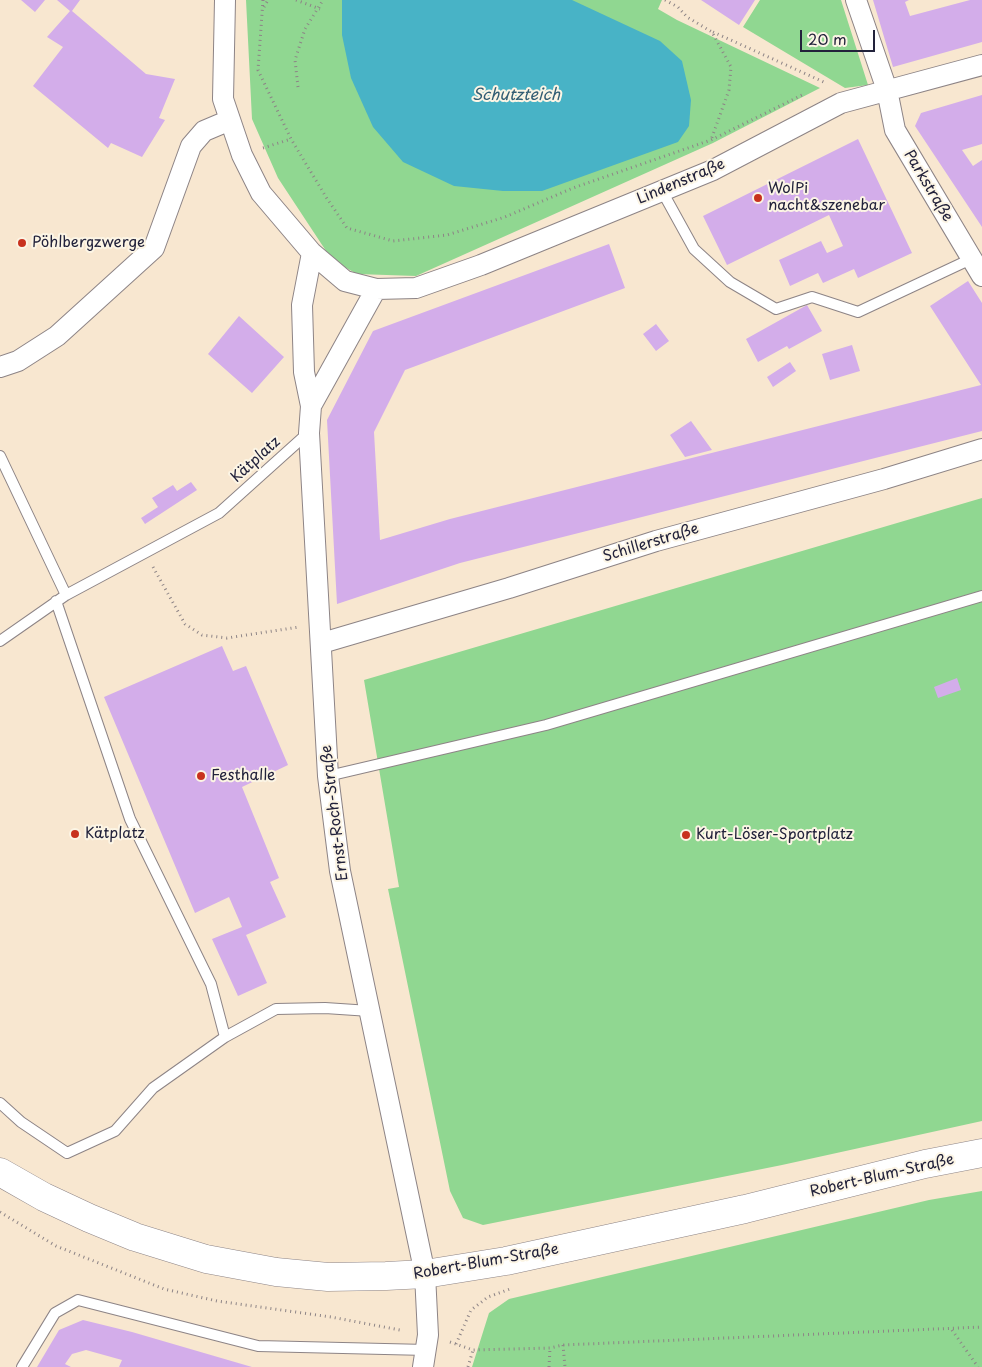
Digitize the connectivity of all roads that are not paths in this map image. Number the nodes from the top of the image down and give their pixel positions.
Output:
1 (225, 0) edge
2 (856, 0) edge
3 (982, 65) edge
4 (887, 90) junction
5 (230, 120) junction
6 (662, 191) junction
7 (312, 253) junction
8 (971, 259) junction
9 (982, 276) edge
10 (376, 289) junction
11 (0, 366) edge
12 (311, 406) junction
13 (309, 433) junction
14 (982, 449) edge
15 (0, 456) edge
16 (66, 594) junction
17 (982, 596) edge
18 (56, 601) junction
19 (320, 633) junction
20 (0, 641) edge
21 (328, 776) junction
22 (370, 1011) junction
23 (225, 1037) junction
24 (0, 1104) edge
25 (982, 1153) edge
26 (0, 1172) edge
27 (425, 1274) junction
28 (425, 1358) edge
29 (22, 1367) edge

1 - 5 street
2 - 4 street, Parkstraße
3 - 4 street, Lindenstraße
4 - 6 street, Lindenstraße
4 - 8 street, Parkstraße
5 - 7 street
5 - 11 street
6 - 8 lane
6 - 10 street, Lindenstraße
7 - 10 street, Lindenstraße
7 - 12 street, Ernst-Roch-Straße
8 - 9 street, Parkstraße
10 - 12 street
12 - 13 street, Ernst-Roch-Straße
13 - 16 lane, Kätplatz
13 - 19 street, Ernst-Roch-Straße
14 - 19 street, Schillerstraße
15 - 16 lane
16 - 18 lane, Kätplatz
17 - 21 lane
18 - 20 lane, Kätplatz
18 - 23 lane
19 - 21 street, Ernst-Roch-Straße
21 - 22 street, Ernst-Roch-Straße
22 - 23 lane
22 - 27 street, Ernst-Roch-Straße
23 - 24 lane
25 - 27 main road, Robert-Blum-Straße
26 - 27 main road, Robert-Blum-Straße
27 - 28 street, Ernst-Roch-Straße
28 - 29 lane

